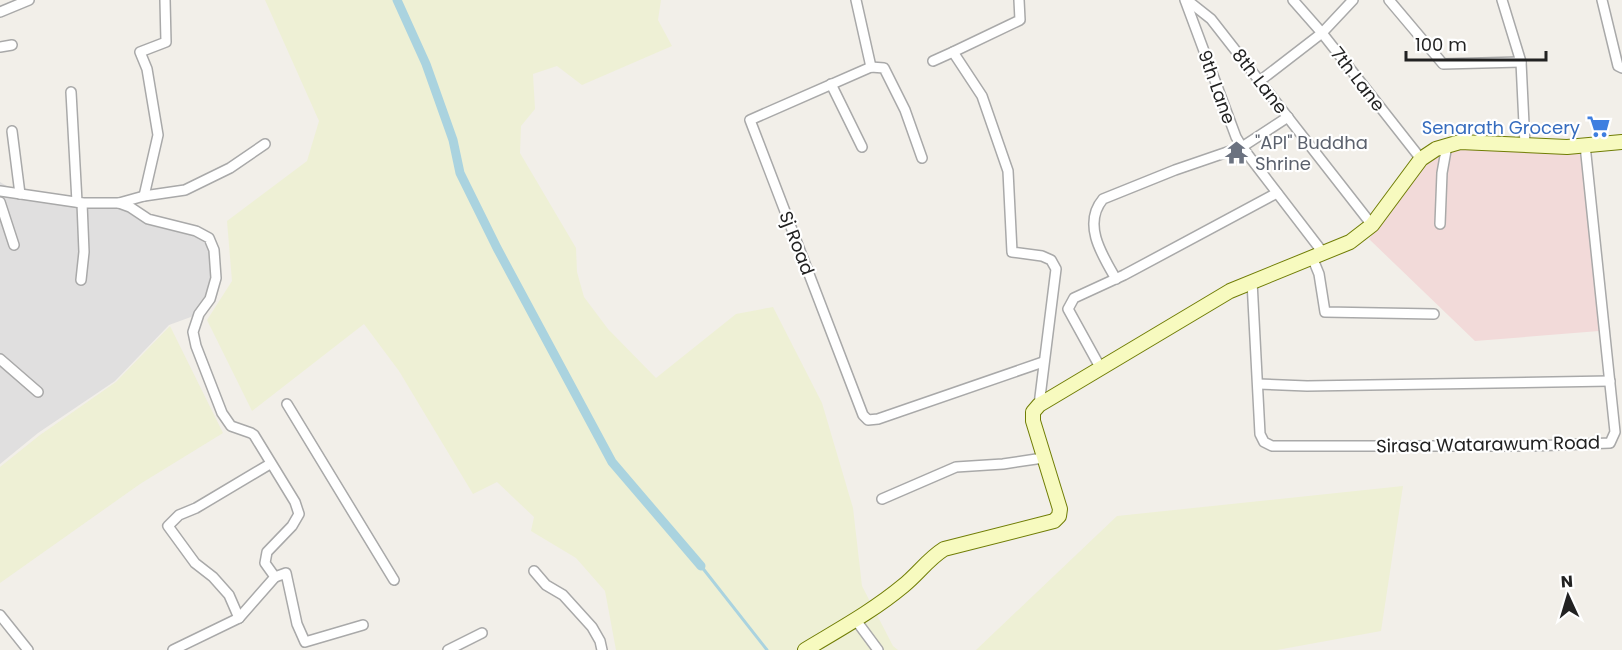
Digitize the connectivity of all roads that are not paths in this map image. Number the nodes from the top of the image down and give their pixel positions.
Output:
1 (29, 0) edge
2 (165, 0) edge
3 (856, 0) edge
4 (1019, 0) edge
5 (1186, 0) edge
6 (1293, 0) edge
7 (1353, 0) edge
8 (1389, 0) edge
9 (1502, 0) edge
10 (1602, 0) edge
11 (0, 12) edge
12 (1322, 33) junction
13 (12, 45) dead end
14 (0, 47) edge
15 (953, 52) junction
16 (933, 61) dead end
17 (1521, 62) junction
18 (871, 67) junction
19 (1622, 68) edge
20 (1261, 80) junction
21 (831, 84) junction
22 (71, 92) dead end
23 (1288, 117) junction
24 (12, 131) dead end
25 (1622, 142) edge
26 (264, 144) dead end
27 (1448, 145) junction
28 (1525, 145) junction
29 (1585, 145) junction
30 (862, 147) dead end
31 (1242, 147) junction
32 (922, 158) dead end
33 (1421, 159) junction
34 (0, 191) edge
35 (1277, 193) junction
36 (20, 194) junction
37 (144, 196) junction
38 (0, 202) edge
39 (80, 203) junction
40 (119, 203) junction
41 (1440, 224) dead end
42 (1372, 225) junction
43 (14, 245) dead end
44 (1318, 256) junction
45 (1116, 279) junction
46 (81, 280) dead end
47 (1252, 281) junction
48 (1434, 314) dead end
49 (0, 359) edge
50 (1043, 362) junction
51 (1100, 367) junction
52 (1610, 381) junction
53 (1258, 384) junction
54 (38, 392) dead end
55 (287, 404) dead end
56 (1039, 405) junction
57 (1043, 458) junction
58 (270, 464) junction
59 (882, 499) dead end
60 (534, 571) dead end
61 (275, 578) junction
62 (394, 580) dead end
63 (0, 615) edge
64 (239, 618) junction
65 (855, 619) junction
66 (363, 625) dead end
67 (482, 633) dead end
68 (304, 646) edge
69 (28, 650) edge
70 (173, 650) edge
71 (448, 650) edge
72 (603, 650) edge
73 (805, 650) edge
74 (878, 650) edge

1 - 11 street
2 - 37 street
3 - 18 street
4 - 15 street
5 - 20 street, 8th Lane
5 - 31 street, 9th Lane
6 - 12 street, 7th Lane
7 - 12 street
8 - 17 street
9 - 17 street
10 - 19 street
12 - 20 street
12 - 33 street, 7th Lane
13 - 14 street
15 - 16 street
15 - 50 street
17 - 28 street
18 - 21 street, Sj Road
18 - 32 street
20 - 23 street, 8th Lane
21 - 30 street
21 - 50 street, Sj Road
22 - 39 street
23 - 31 street
23 - 42 street, 8th Lane
24 - 36 street
25 - 29 street
26 - 37 street
27 - 28 street
27 - 33 street
27 - 41 street
28 - 29 street
29 - 52 street, Sirasa Watarawum Road
31 - 35 street, 9th Lane
31 - 45 street
33 - 42 street
34 - 36 street
35 - 44 street, 9th Lane
35 - 45 street
36 - 39 street
37 - 40 street
38 - 43 street
39 - 40 street
39 - 46 street
40 - 58 street
42 - 44 street
44 - 47 street
44 - 48 street
45 - 51 street
47 - 51 street
47 - 53 street, Sirasa Watarawum Road
49 - 54 street
50 - 56 street
51 - 56 street
52 - 53 street
52 - 53 street, Sirasa Watarawum Road
55 - 62 street
56 - 57 street
57 - 59 street
57 - 65 street
58 - 61 street
58 - 64 street
60 - 72 street
61 - 64 street
61 - 68 street
63 - 69 street
64 - 70 street
65 - 73 street
65 - 74 street
66 - 68 street
67 - 71 street

